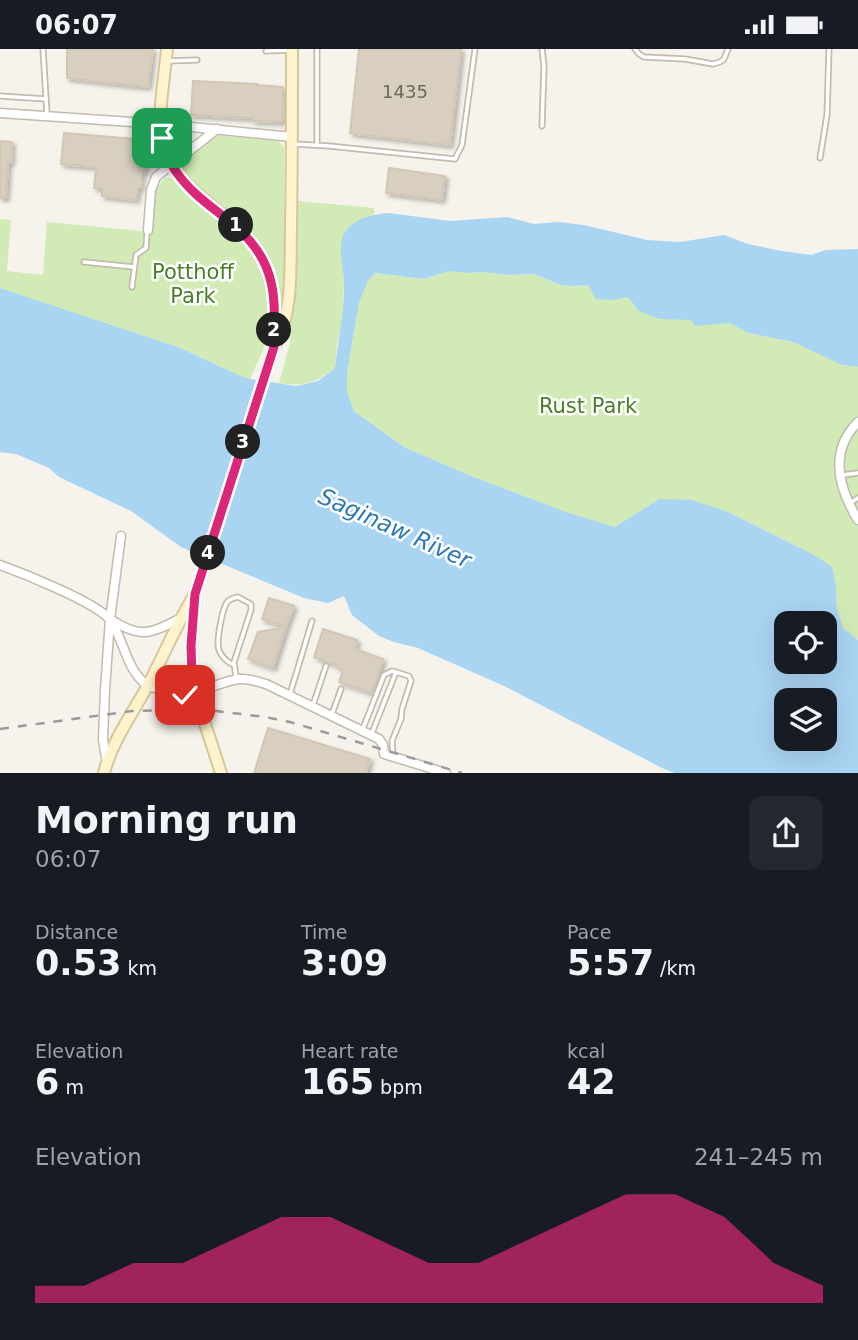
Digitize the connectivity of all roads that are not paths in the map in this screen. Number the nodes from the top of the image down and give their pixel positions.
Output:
1 (43, 49) edge
2 (317, 49) edge
3 (475, 49) edge
4 (542, 49) edge
5 (635, 49) edge
6 (728, 49) edge
7 (829, 49) edge
8 (292, 50) edge
9 (266, 51) dead end
10 (167, 55) edge
11 (197, 60) dead end
12 (0, 96) edge
13 (46, 99) junction
14 (0, 113) edge
15 (47, 116) junction
16 (161, 124) junction
17 (542, 126) dead end
18 (217, 129) junction
19 (292, 141) junction
20 (317, 145) junction
21 (820, 158) dead end
22 (171, 164) junction
23 (148, 230) joint
24 (84, 262) dead end
25 (135, 267) junction
26 (132, 287) dead end
27 (274, 347) junction
28 (858, 422) edge
29 (858, 473) edge
30 (840, 475) junction
31 (858, 498) edge
32 (848, 504) junction
33 (858, 520) edge
34 (121, 536) dead end
35 (0, 565) edge
36 (195, 594) junction
37 (181, 618) junction
38 (110, 619) junction
39 (312, 621) dead end
40 (234, 665) junction
41 (326, 666) dead end
42 (396, 672) junction
43 (237, 680) junction
44 (148, 685) junction
45 (341, 689) dead end
46 (195, 694) junction
47 (289, 696) junction
48 (312, 706) junction
49 (331, 716) junction
50 (362, 731) junction
51 (371, 735) junction
52 (393, 757) junction
53 (105, 768) edge
54 (221, 773) edge
55 (446, 773) edge

1 - 13 lane
2 - 20 lane
3 - 20 lane
4 - 17 lane
5 - 6 lane
7 - 21 lane
8 - 9 lane
8 - 19 main road
10 - 11 lane
10 - 16 main road
12 - 13 lane
13 - 15 lane
14 - 15 street
15 - 16 street
16 - 18 street
16 - 22 main road
18 - 19 street
18 - 22 street
19 - 20 lane
19 - 27 main road
22 - 23 street
22 - 27 main road
23 - 25 lane
24 - 25 lane
25 - 26 lane
27 - 36 main road
28 - 30 street
29 - 30 lane
30 - 32 street
31 - 32 lane
32 - 33 street
34 - 38 street
35 - 38 street
36 - 37 main road
36 - 46 main road
37 - 38 street
37 - 44 main road
38 - 44 street
38 - 53 street
39 - 47 lane
40 - 40 lane
40 - 43 lane
41 - 48 lane
42 - 50 lane
42 - 51 lane
42 - 52 lane
43 - 46 street
43 - 47 street
44 - 46 street
44 - 53 main road
45 - 49 lane
46 - 54 main road
47 - 48 street
48 - 49 street
49 - 50 street
50 - 51 street
51 - 52 street
52 - 55 street

